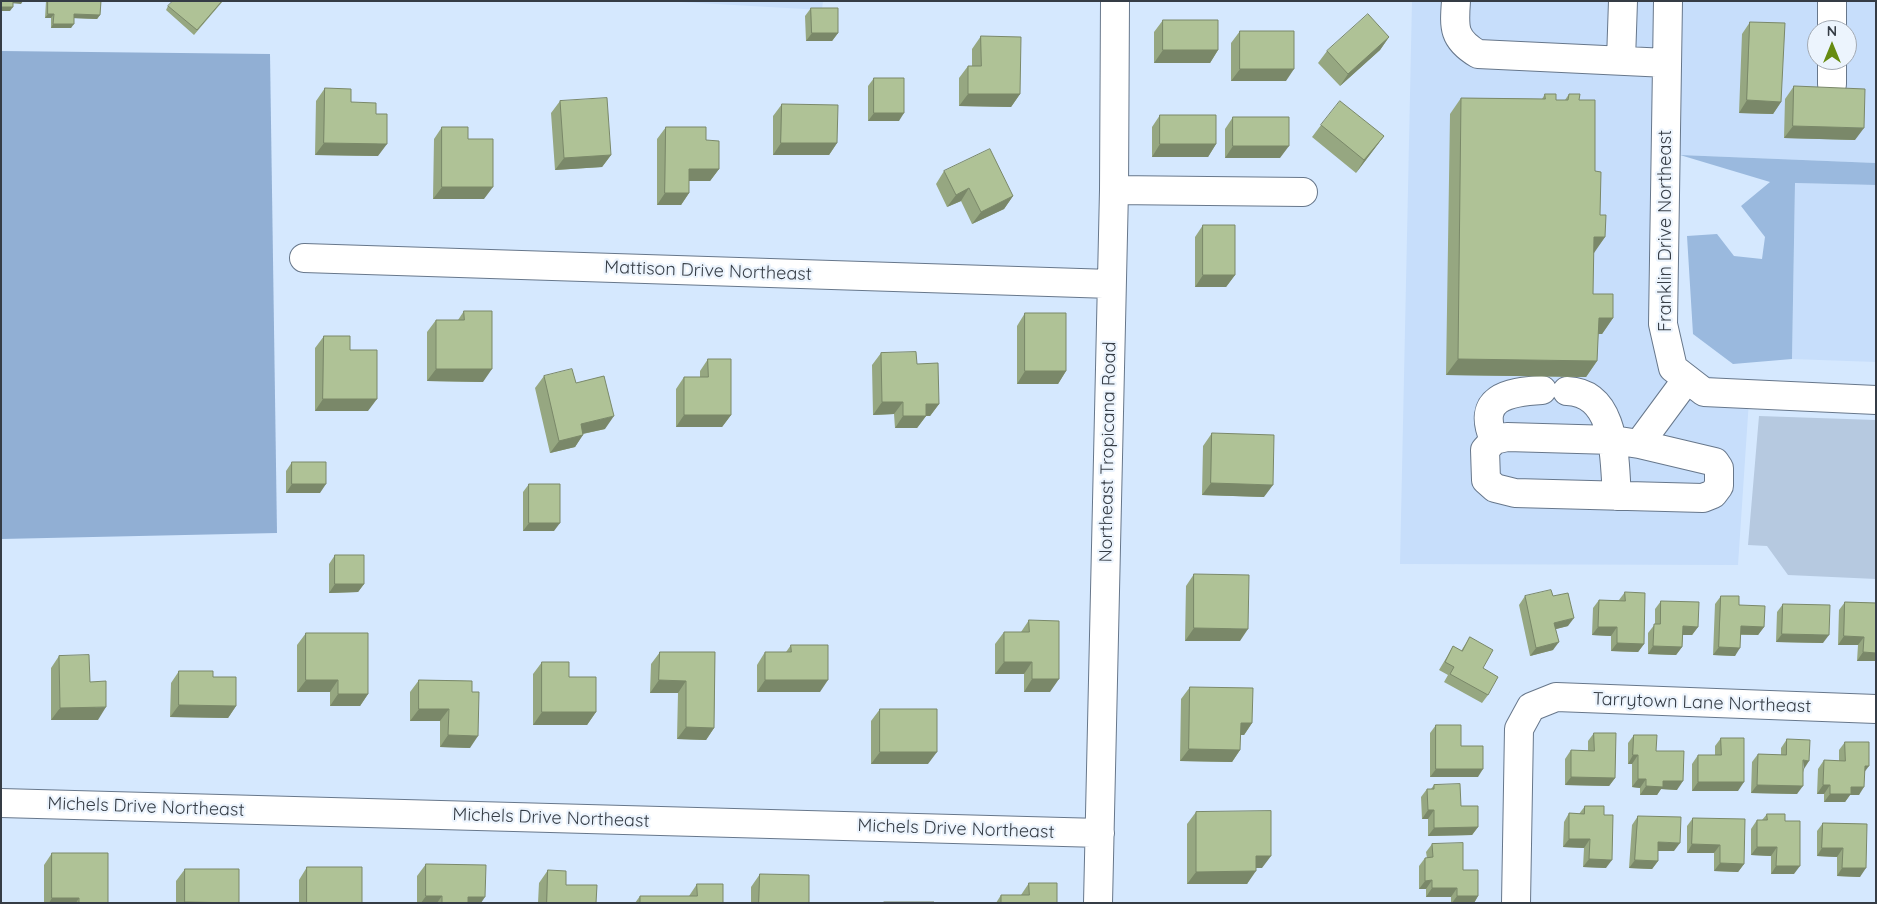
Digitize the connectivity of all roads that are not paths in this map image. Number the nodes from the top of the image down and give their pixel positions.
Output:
1 (1115, 1) edge
2 (1456, 1) edge
3 (1622, 1) edge
4 (1668, 1) edge
5 (1832, 1) edge
6 (1832, 20) edge
7 (1621, 60) junction
8 (1667, 63) junction
9 (1114, 190) junction
10 (1303, 192) dead end
11 (304, 258) dead end
12 (1111, 284) junction
13 (1687, 379) junction
14 (1876, 400) edge
15 (1494, 440) junction
16 (1626, 442) junction
17 (1617, 496) junction
18 (1876, 709) edge
19 (1, 803) edge
20 (1100, 833) junction
21 (1098, 903) edge
22 (1516, 903) edge

1 - 9 street, Northeast Tropicana Road
2 - 7 street
3 - 7 street
4 - 8 street, Franklin Drive Northeast
5 - 6 street
7 - 8 street
8 - 13 street, Franklin Drive Northeast
9 - 10 street
9 - 12 street, Northeast Tropicana Road
11 - 12 street, Mattison Drive Northeast
12 - 20 street, Northeast Tropicana Road
13 - 14 street, Franklin Drive Northeast
13 - 16 street
15 - 16 street
15 - 16 street
15 - 17 street
16 - 17 street
16 - 17 street
18 - 22 street, Tarrytown Lane Northeast
19 - 20 street, Michels Drive Northeast
20 - 21 street, Northeast Tropicana Road

